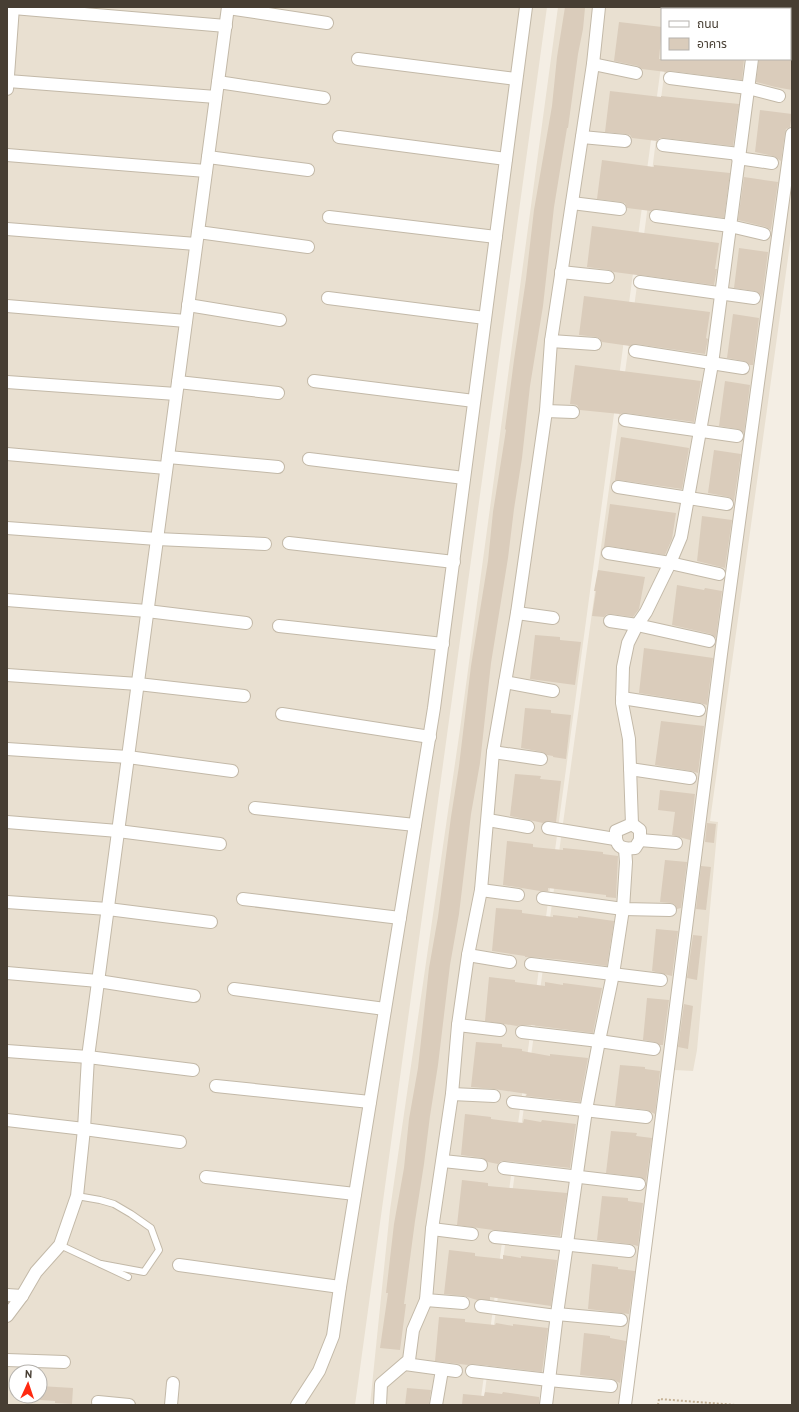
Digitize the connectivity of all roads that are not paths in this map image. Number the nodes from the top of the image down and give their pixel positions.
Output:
1 (228, 7) edge
2 (526, 7) edge
3 (599, 7) edge
4 (13, 8) edge
5 (327, 23) dead end
6 (226, 26) junction
7 (358, 59) dead end
8 (752, 60) edge
9 (593, 64) junction
10 (636, 74) dead end
11 (670, 78) dead end
12 (516, 79) junction
13 (218, 82) junction
14 (7, 85) edge
15 (748, 88) junction
16 (780, 96) dead end
17 (216, 97) junction
18 (324, 98) dead end
19 (792, 134) edge
20 (339, 137) dead end
21 (582, 137) junction
22 (625, 142) dead end
23 (663, 145) dead end
24 (7, 155) edge
25 (739, 156) junction
26 (208, 157) junction
27 (506, 159) junction
28 (772, 163) dead end
29 (308, 170) dead end
30 (206, 171) junction
31 (572, 203) junction
32 (620, 209) dead end
33 (656, 216) dead end
34 (329, 217) dead end
35 (730, 226) junction
36 (7, 229) edge
37 (198, 232) junction
38 (764, 234) dead end
39 (496, 237) junction
40 (196, 244) junction
41 (308, 247) dead end
42 (561, 272) junction
43 (608, 277) dead end
44 (640, 282) dead end
45 (722, 292) junction
46 (328, 298) dead end
47 (754, 298) dead end
48 (7, 306) edge
49 (188, 306) junction
50 (485, 318) junction
51 (280, 320) dead end
52 (186, 321) junction
53 (551, 341) junction
54 (595, 344) dead end
55 (635, 351) dead end
56 (712, 364) junction
57 (743, 368) dead end
58 (314, 381) dead end
59 (7, 382) edge
60 (178, 382) junction
61 (278, 392) dead end
62 (176, 394) junction
63 (474, 400) junction
64 (546, 411) junction
65 (573, 412) dead end
66 (625, 420) dead end
67 (700, 431) junction
68 (737, 436) dead end
69 (7, 454) edge
70 (309, 459) dead end
71 (167, 463) junction
72 (278, 468) dead end
73 (464, 478) junction
74 (618, 487) dead end
75 (688, 499) junction
76 (727, 504) dead end
77 (7, 528) edge
78 (157, 538) junction
79 (289, 543) dead end
80 (265, 544) dead end
81 (608, 553) dead end
82 (454, 562) junction
83 (670, 563) junction
84 (719, 574) dead end
85 (7, 600) edge
86 (147, 611) junction
87 (517, 613) junction
88 (553, 618) dead end
89 (610, 621) dead end
90 (246, 623) dead end
91 (637, 625) junction
92 (279, 626) dead end
93 (709, 641) dead end
94 (443, 644) junction
95 (7, 675) edge
96 (505, 682) junction
97 (138, 684) junction
98 (553, 691) dead end
99 (244, 696) dead end
100 (622, 698) junction
101 (699, 710) dead end
102 (282, 714) dead end
103 (430, 737) junction
104 (7, 749) edge
105 (493, 752) junction
106 (128, 757) junction
107 (541, 759) dead end
108 (630, 769) junction
109 (232, 771) dead end
110 (690, 778) dead end
111 (255, 808) dead end
112 (488, 820) junction
113 (7, 822) edge
114 (632, 824) junction
115 (415, 825) junction
116 (528, 827) dead end
117 (548, 828) dead end
118 (118, 831) junction
119 (615, 839) junction
120 (640, 840) junction
121 (676, 843) dead end
122 (220, 844) dead end
123 (625, 849) junction
124 (481, 890) junction
125 (518, 895) dead end
126 (543, 898) dead end
127 (243, 899) dead end
128 (7, 902) edge
129 (623, 908) junction
130 (108, 909) junction
131 (670, 910) dead end
132 (400, 918) junction
133 (211, 922) dead end
134 (468, 955) junction
135 (510, 962) dead end
136 (532, 964) dead end
137 (7, 973) edge
138 (613, 974) junction
139 (661, 980) dead end
140 (98, 982) junction
141 (234, 989) dead end
142 (194, 996) dead end
143 (385, 1009) junction
144 (458, 1025) junction
145 (500, 1030) dead end
146 (522, 1032) dead end
147 (599, 1041) junction
148 (654, 1049) dead end
149 (7, 1051) edge
150 (88, 1057) junction
151 (194, 1070) dead end
152 (216, 1086) dead end
153 (452, 1094) junction
154 (494, 1096) dead end
155 (370, 1102) junction
156 (513, 1102) dead end
157 (586, 1110) junction
158 (646, 1116) dead end
159 (7, 1120) edge
160 (84, 1129) junction
161 (180, 1142) dead end
162 (443, 1161) junction
163 (481, 1165) dead end
164 (504, 1168) dead end
165 (206, 1177) dead end
166 (577, 1177) junction
167 (639, 1184) dead end
168 (355, 1194) junction
169 (77, 1196) junction
170 (432, 1229) junction
171 (472, 1234) dead end
172 (495, 1236) dead end
173 (60, 1245) junction
174 (567, 1245) junction
175 (629, 1251) dead end
176 (101, 1264) junction
177 (179, 1265) dead end
178 (128, 1277) dead end
179 (340, 1286) junction
180 (7, 1296) edge
181 (22, 1296) junction
182 (426, 1300) junction
183 (464, 1303) dead end
184 (481, 1306) dead end
185 (556, 1315) junction
186 (7, 1316) edge
187 (621, 1320) dead end
188 (7, 1360) edge
189 (64, 1362) dead end
190 (405, 1364) junction
191 (442, 1370) junction
192 (472, 1371) dead end
193 (456, 1372) dead end
194 (549, 1380) junction
195 (173, 1383) dead end
196 (611, 1386) dead end
197 (98, 1402) dead end
198 (129, 1405) edge
199 (171, 1405) edge
200 (297, 1405) edge
201 (380, 1405) edge
202 (436, 1405) edge
203 (546, 1405) edge
204 (625, 1405) edge

1 - 5 street
1 - 6 street
2 - 12 street
3 - 9 street
4 - 6 street
4 - 14 street
6 - 13 street
7 - 12 street
8 - 15 street
9 - 10 street
9 - 21 street
11 - 15 street
12 - 27 street
13 - 17 street
13 - 18 street
14 - 17 street
15 - 16 street
15 - 25 street
17 - 26 street
19 - 204 street
20 - 27 street
21 - 22 street
21 - 31 street
23 - 25 street
24 - 30 street
25 - 28 street
25 - 35 street
26 - 29 street
26 - 30 street
27 - 39 street
30 - 37 street
31 - 32 street
31 - 42 street
33 - 35 street
34 - 39 street
35 - 38 street
35 - 45 street
36 - 40 street
37 - 40 street
37 - 41 street
39 - 50 street
40 - 49 street
42 - 43 street
42 - 53 street
44 - 45 street
45 - 47 street
45 - 56 street
46 - 50 street
48 - 52 street
49 - 51 street
49 - 52 street
50 - 63 street
52 - 60 street
53 - 54 street
53 - 64 street
55 - 56 street
56 - 57 street
56 - 67 street
58 - 63 street
59 - 62 street
60 - 61 street
60 - 62 street
62 - 71 street
63 - 73 street
64 - 65 street
64 - 87 street
66 - 67 street
67 - 68 street
67 - 75 street
69 - 71 street
70 - 73 street
71 - 72 street
71 - 78 street
73 - 82 street
74 - 75 street
75 - 76 street
75 - 83 street
77 - 78 street
78 - 80 street
78 - 86 street
79 - 82 street
81 - 83 street
82 - 94 street
83 - 84 street
83 - 91 street
85 - 86 street
86 - 90 street
86 - 97 street
87 - 88 street
87 - 96 street
89 - 91 street
91 - 93 street
91 - 100 street
92 - 94 street
94 - 103 street
95 - 97 street
96 - 98 street
96 - 105 street
97 - 99 street
97 - 106 street
100 - 101 street
100 - 108 street
102 - 103 street
103 - 115 street
104 - 106 street
105 - 107 street
105 - 112 street
106 - 109 street
106 - 118 street
108 - 110 street
108 - 114 street
111 - 115 street
112 - 116 street
112 - 124 street
113 - 118 street
114 - 119 street
114 - 120 street
115 - 132 street
117 - 119 street
118 - 122 street
118 - 130 street
119 - 123 street
120 - 121 street
120 - 123 street
123 - 129 street
124 - 125 street
124 - 134 street
126 - 129 street
127 - 132 street
128 - 130 street
129 - 131 street
129 - 138 street
130 - 133 street
130 - 140 street
132 - 143 street
134 - 135 street
134 - 144 street
136 - 138 street
137 - 140 street
138 - 139 street
138 - 147 street
140 - 142 street
140 - 150 street
141 - 143 street
143 - 155 street
144 - 145 street
144 - 153 street
146 - 147 street
147 - 148 street
147 - 157 street
149 - 150 street
150 - 151 street
150 - 160 street
152 - 155 street
153 - 154 street
153 - 162 street
155 - 168 street
156 - 157 street
157 - 158 street
157 - 166 street
159 - 160 street
160 - 161 street
160 - 169 street
162 - 163 street
162 - 170 street
164 - 166 street
165 - 168 street
166 - 167 street
166 - 174 street
168 - 179 street
169 - 173 street
169 - 176 lane
170 - 171 street
170 - 182 street
172 - 174 street
173 - 176 lane
173 - 181 street
174 - 175 street
174 - 185 street
176 - 178 lane
177 - 179 street
179 - 200 street
180 - 181 street
181 - 186 street
182 - 183 street
182 - 190 street
184 - 185 street
185 - 187 street
185 - 194 street
188 - 189 street
190 - 191 street
190 - 201 street
191 - 193 street
191 - 202 street
192 - 194 street
194 - 196 street
194 - 203 street
195 - 199 street
197 - 198 street

